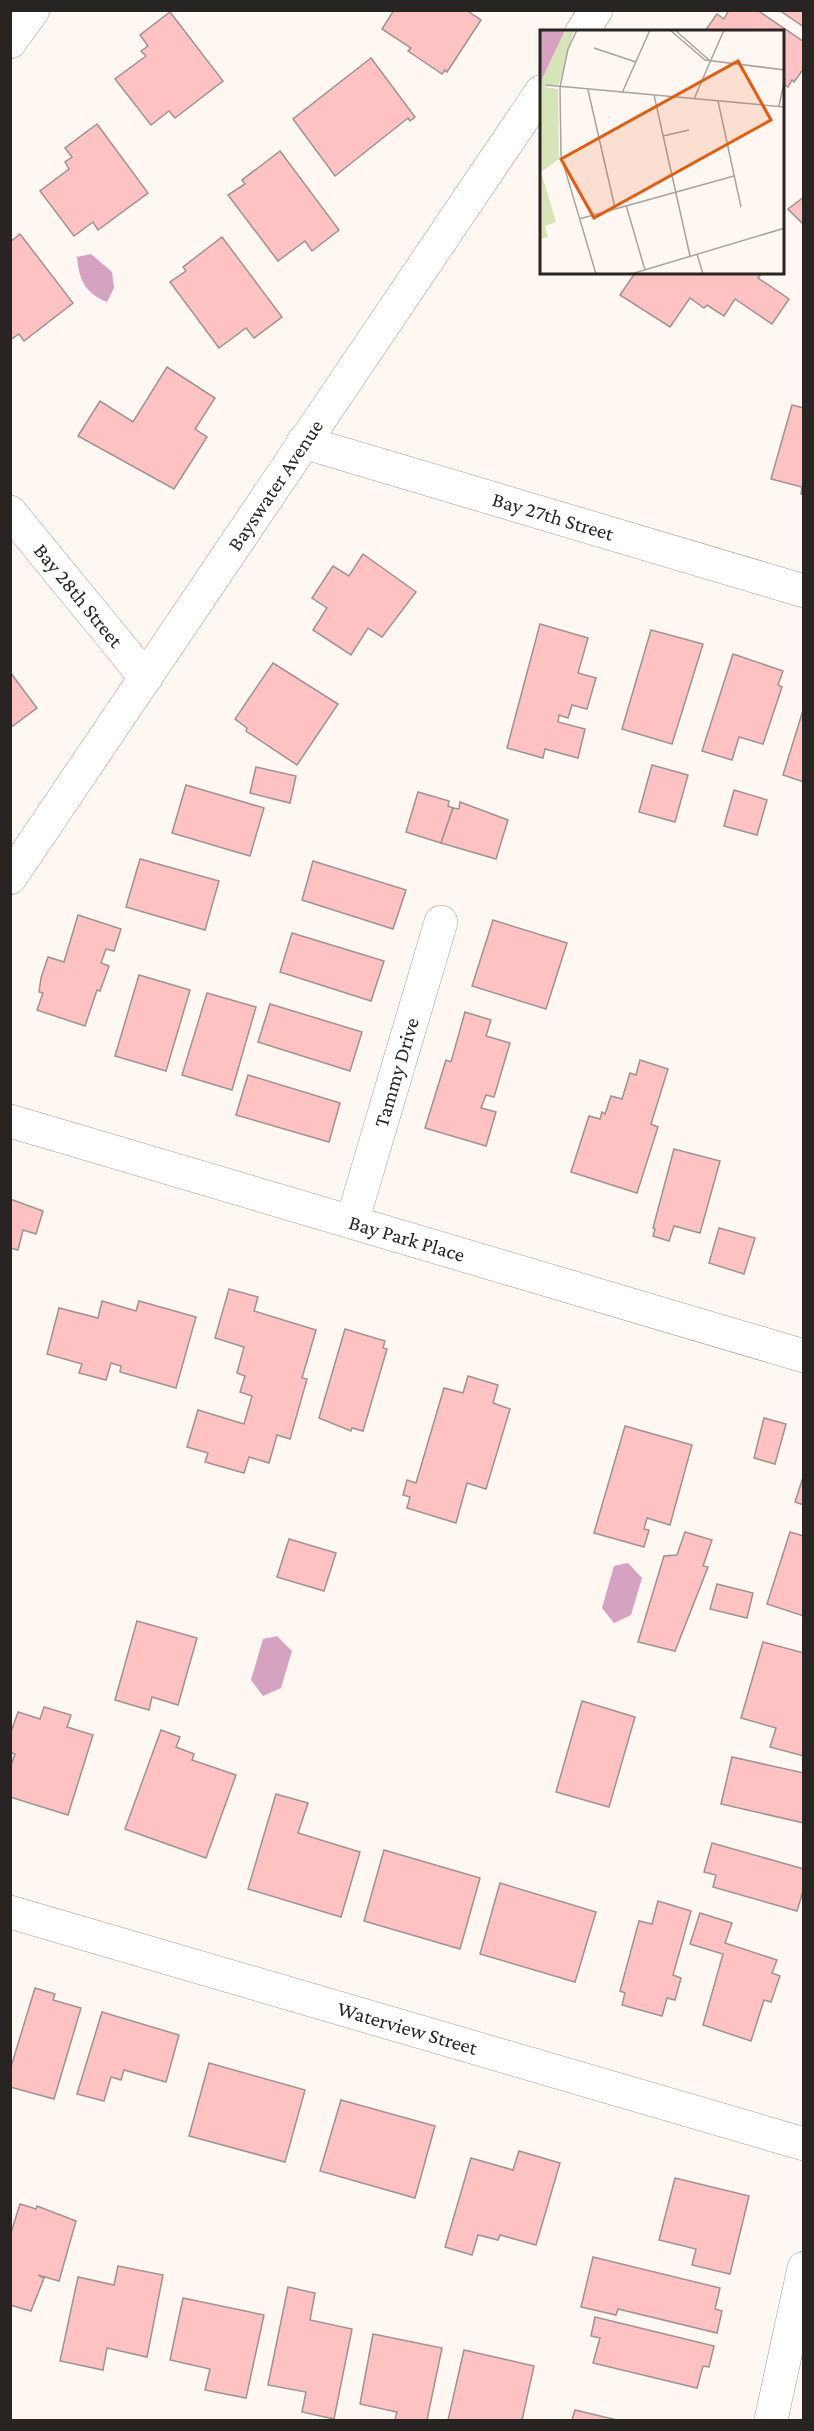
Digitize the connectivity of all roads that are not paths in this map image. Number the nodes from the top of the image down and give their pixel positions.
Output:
1 (33, 10) edge
2 (596, 10) edge
3 (583, 30) edge
4 (10, 42) edge
5 (540, 93) edge
6 (303, 442) junction
7 (10, 512) edge
8 (804, 591) edge
9 (146, 678) junction
10 (10, 878) edge
11 (441, 922) dead end
12 (10, 1121) edge
13 (352, 1222) junction
14 (804, 1356) edge
15 (10, 1912) edge
16 (804, 2144) edge
17 (804, 2268) edge
18 (771, 2421) edge

1 - 4 street
2 - 3 street
5 - 6 street, Bayswater Avenue
6 - 8 street, Bay 27th Street
6 - 9 street, Bayswater Avenue
7 - 9 street, Bay 28th Street
9 - 10 street, Bayswater Avenue
11 - 13 street, Tammy Drive
12 - 13 street, Bay Park Place
13 - 14 street, Bay Park Place
15 - 16 street, Waterview Street
17 - 18 street

